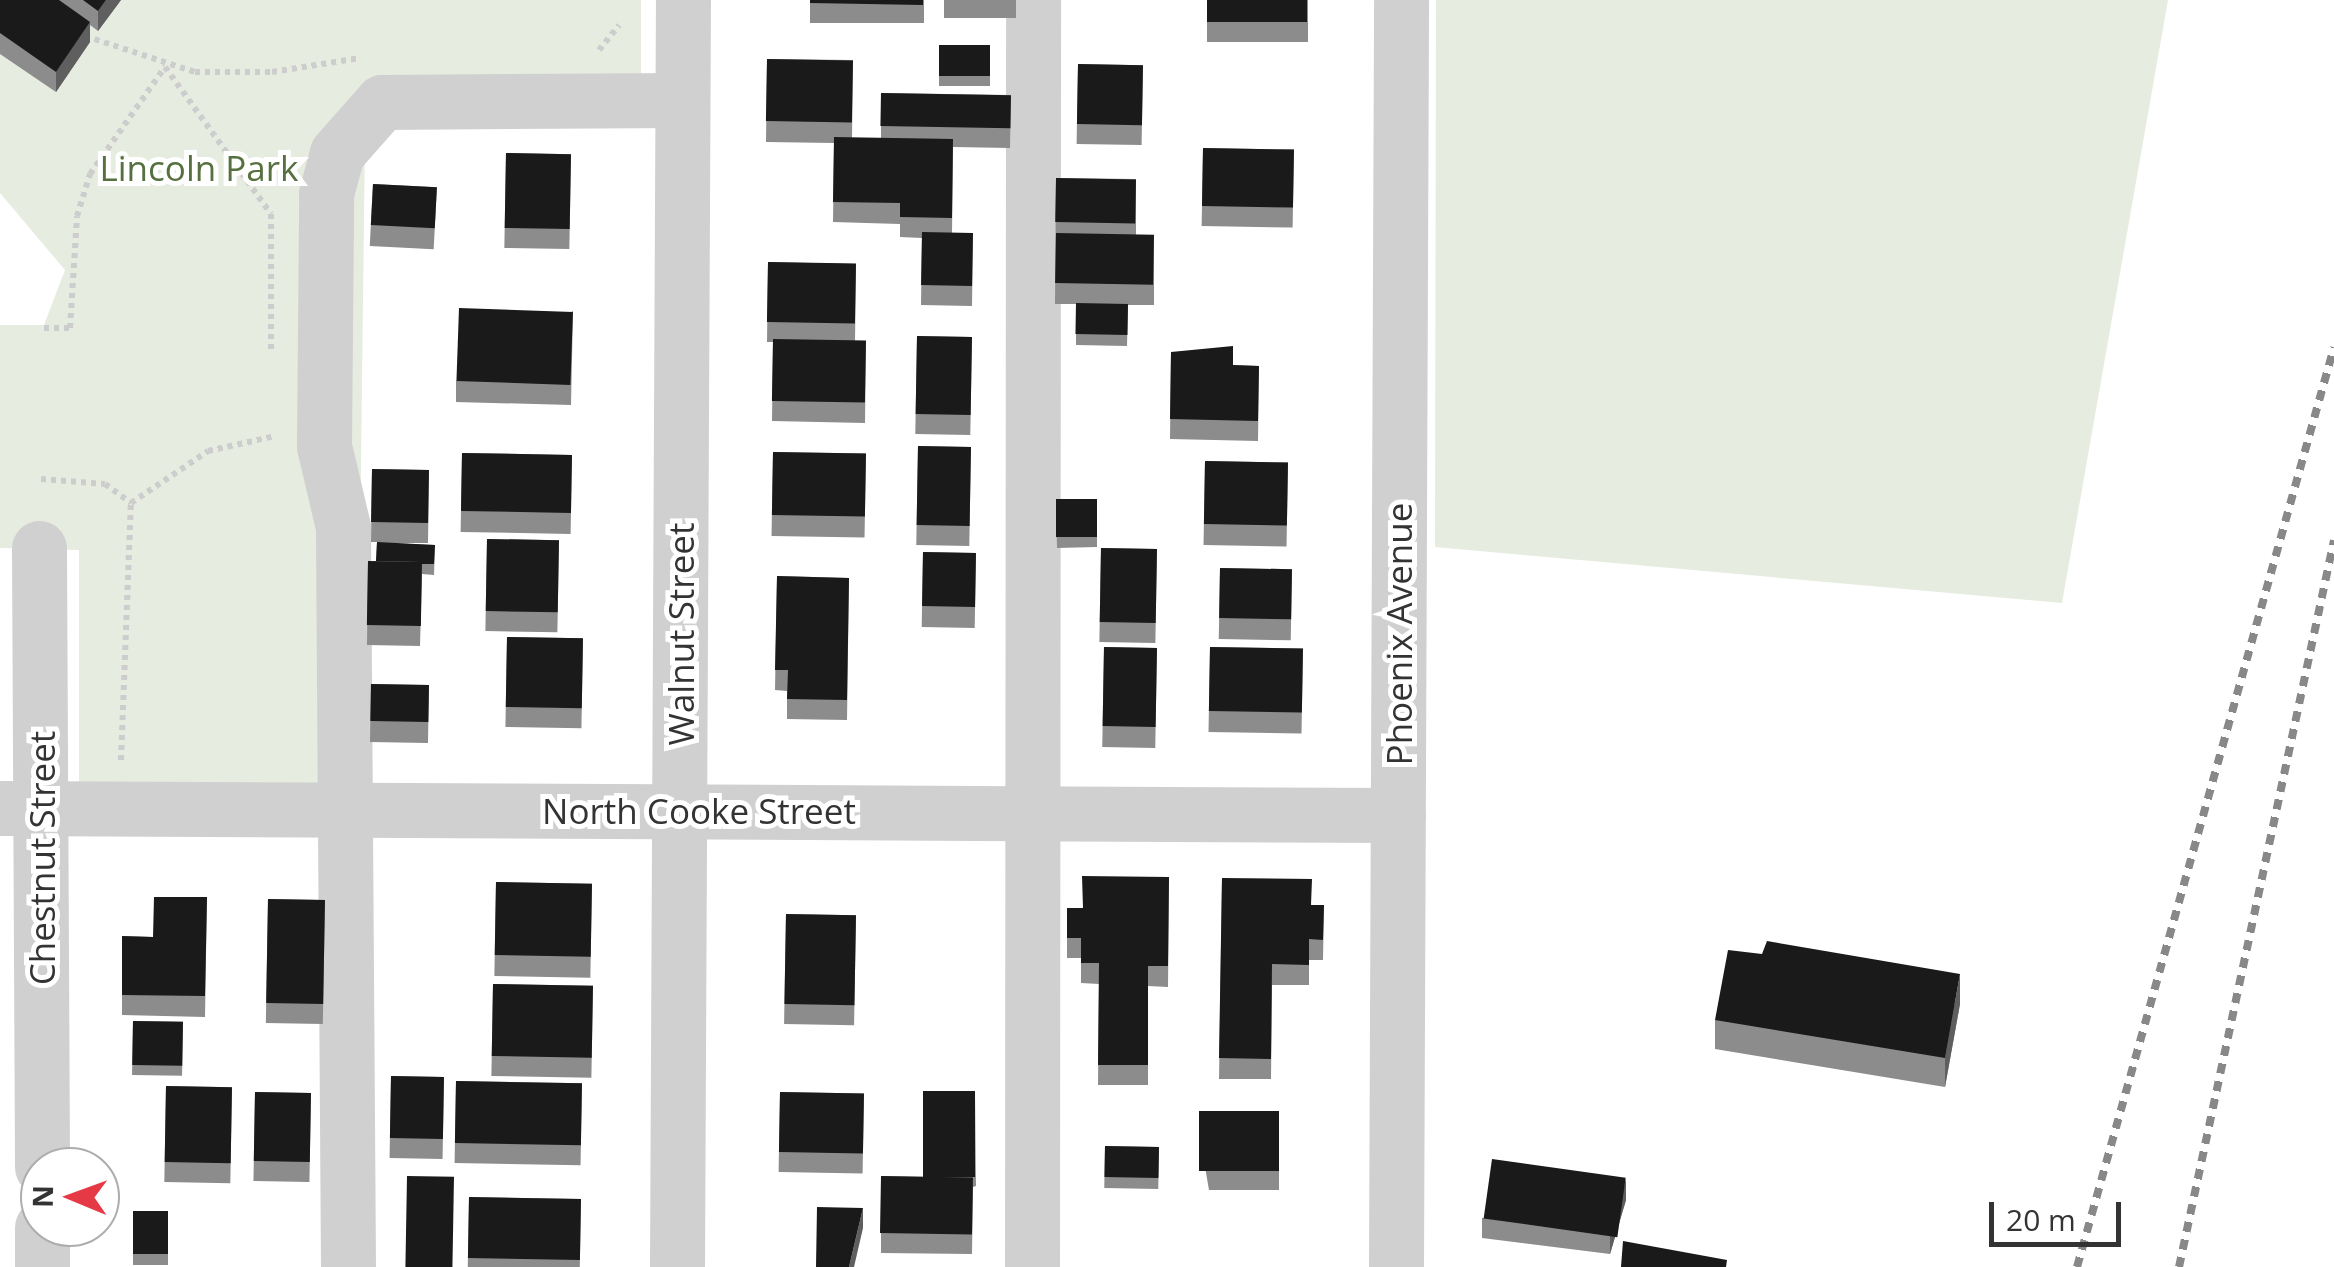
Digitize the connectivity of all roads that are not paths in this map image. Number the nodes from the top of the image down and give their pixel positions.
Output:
1 (683, 0) edge
2 (1033, 0) edge
3 (1401, 0) edge
4 (682, 100) junction
5 (40, 548) dead end
6 (21, 808) edge
7 (351, 810) junction
8 (680, 811) junction
9 (1036, 813) junction
10 (1398, 815) junction
11 (41, 1147) edge
12 (348, 1267) edge
13 (676, 1267) edge
14 (1032, 1267) edge
15 (1396, 1267) edge

1 - 4 street, Walnut Street
2 - 9 street
3 - 10 street, Phoenix Avenue
4 - 7 street
4 - 8 street, Walnut Street
5 - 6 street, Chestnut Street
6 - 7 street, North Cooke Street
6 - 11 street, Chestnut Street
7 - 8 street, North Cooke Street
7 - 12 street
8 - 9 street, North Cooke Street
8 - 13 street, Walnut Street
9 - 10 street, North Cooke Street
9 - 14 street
10 - 15 street, Phoenix Avenue

